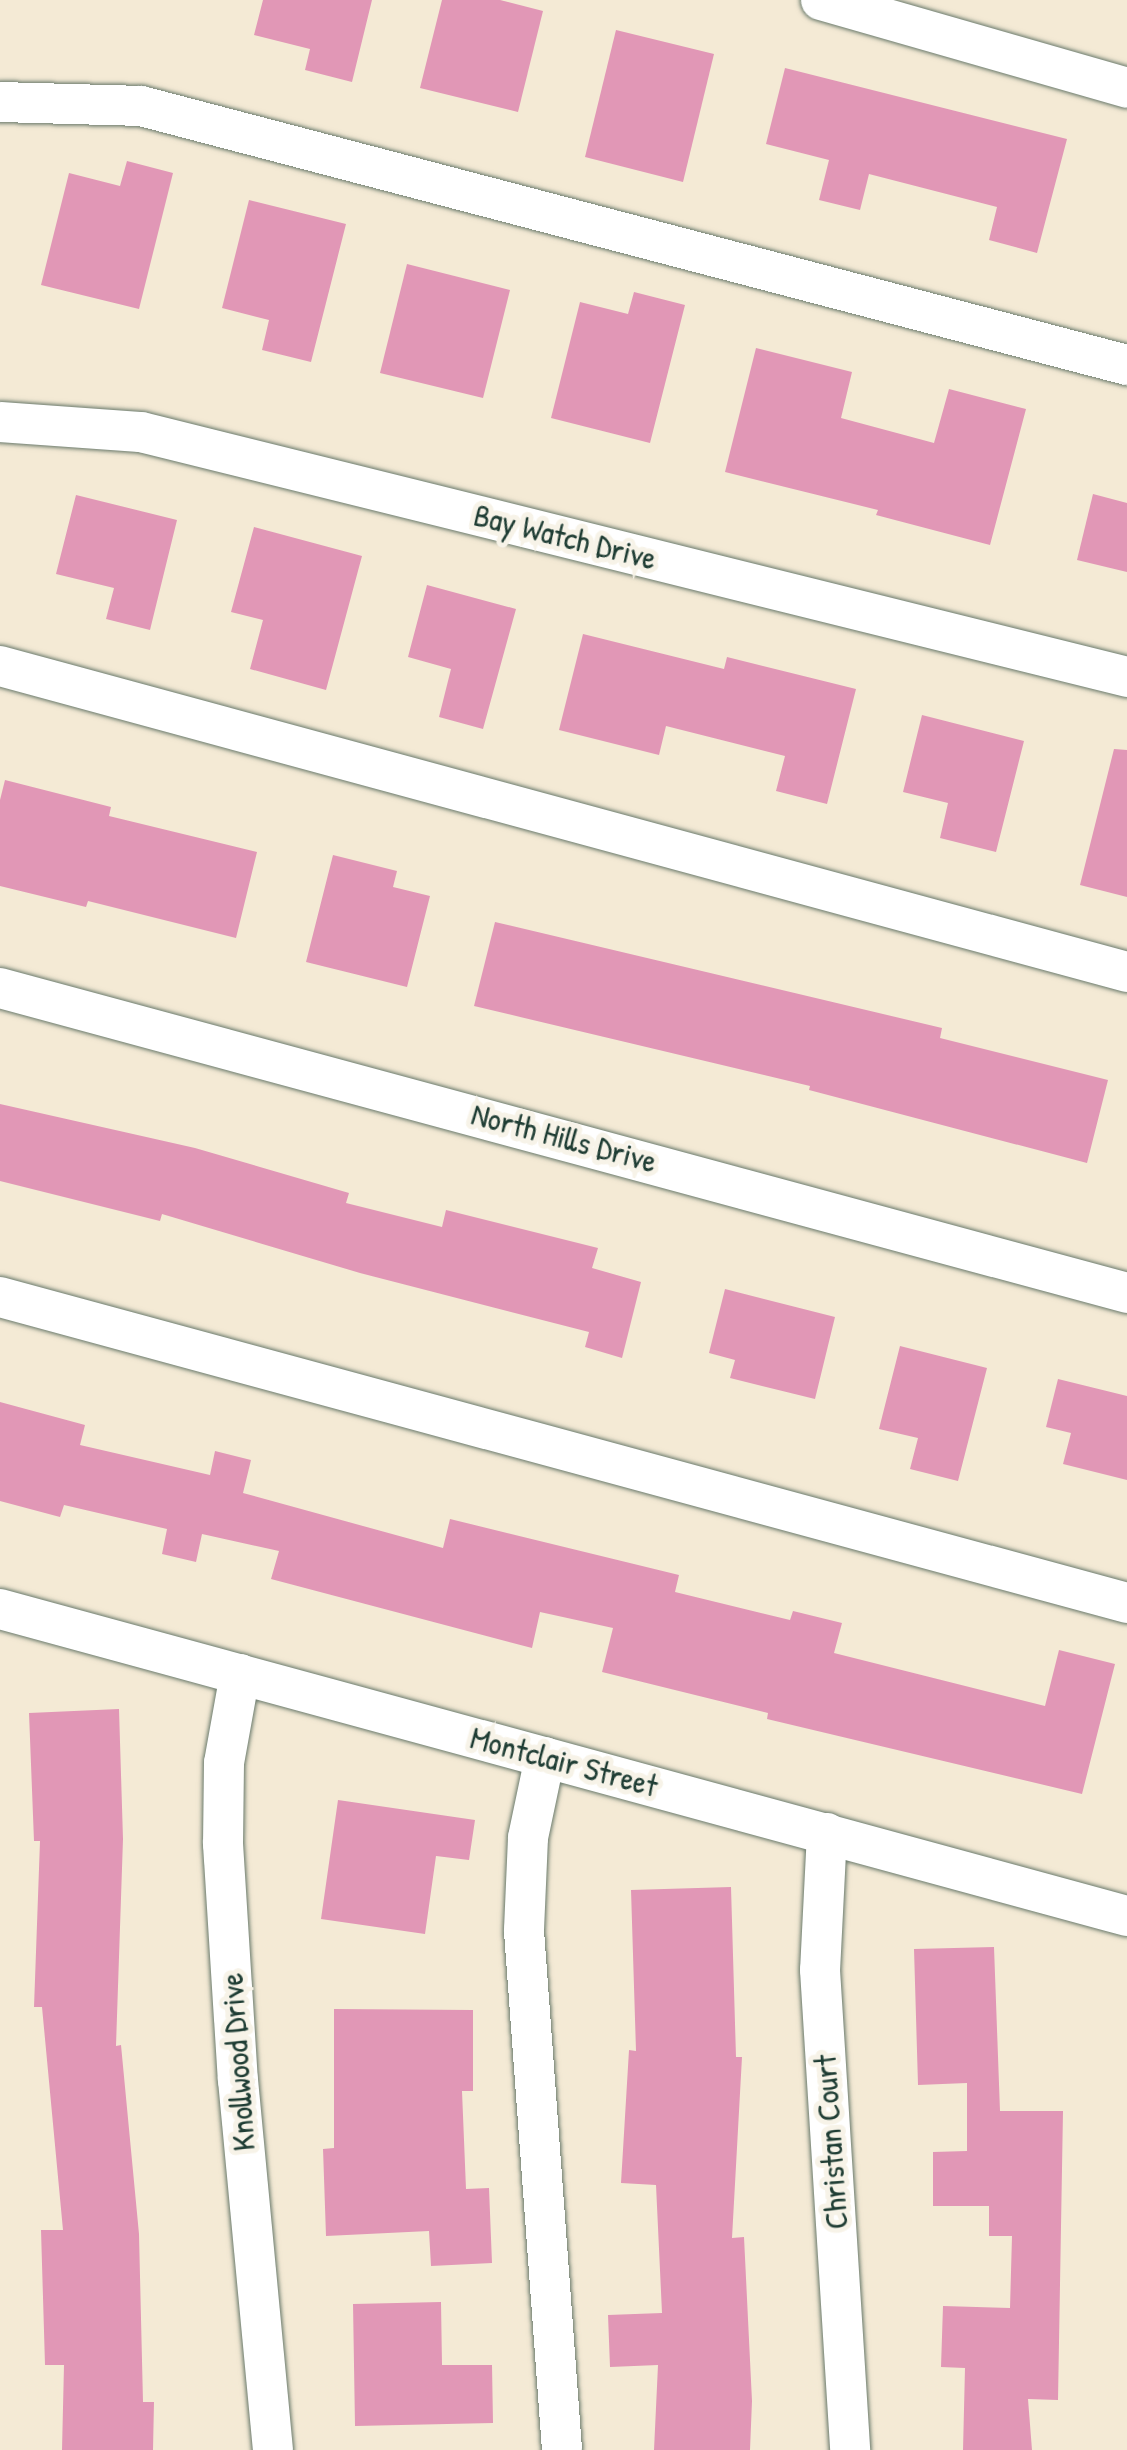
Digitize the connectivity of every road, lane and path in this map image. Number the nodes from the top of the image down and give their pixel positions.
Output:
1 (821, 0) edge
2 (1127, 88) edge
3 (0, 102) edge
4 (1127, 365) edge
5 (0, 422) edge
6 (0, 666) edge
7 (1127, 676) edge
8 (1127, 972) edge
9 (0, 988) edge
10 (1127, 1293) edge
11 (0, 1297) edge
12 (1127, 1603) edge
13 (0, 1609) edge
14 (240, 1674) junction
15 (544, 1757) junction
16 (828, 1833) junction
17 (1127, 1916) edge
18 (273, 2450) edge
19 (562, 2450) edge
20 (850, 2450) edge

1 - 2 street
3 - 4 street
5 - 7 street, Bay Watch Drive
6 - 8 street
9 - 10 street, North Hills Drive
11 - 12 street
13 - 14 street, Montclair Street
14 - 15 street, Montclair Street
14 - 18 street, Knollwood Drive
15 - 16 street, Montclair Street
15 - 19 street
16 - 17 street, Montclair Street
16 - 20 street, Christan Court

